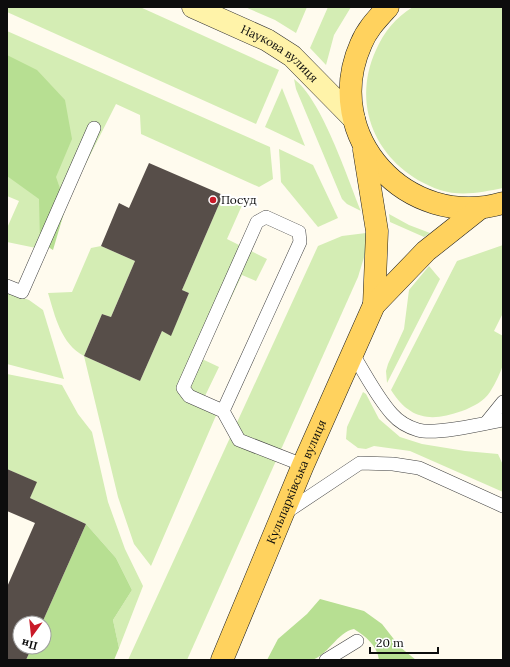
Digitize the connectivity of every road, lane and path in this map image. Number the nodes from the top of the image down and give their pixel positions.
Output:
1 (193, 7) edge
2 (388, 7) edge
3 (354, 119) junction
4 (94, 128) dead end
5 (362, 143) junction
6 (503, 203) edge
7 (479, 208) junction
8 (7, 286) edge
9 (374, 305) junction
10 (352, 352) junction
11 (503, 402) edge
12 (223, 411) junction
13 (503, 414) edge
14 (503, 420) edge
15 (486, 423) junction
16 (503, 424) edge
17 (303, 465) junction
18 (503, 506) edge
19 (283, 514) junction
20 (357, 641) dead end
21 (222, 660) edge
22 (326, 660) edge

1 - 3 main road, Наукова вулиця
2 - 3 main road
3 - 5 main road
4 - 8 lane
5 - 7 main road
5 - 9 main road, Кульпарківська вулиця
6 - 7 main road
7 - 9 main road, Кульпарківська вулиця
9 - 10 main road, Кульпарківська вулиця
10 - 15 lane
10 - 17 main road, Кульпарківська вулиця
11 - 15 lane
12 - 12 lane
12 - 17 lane
13 - 15 lane
14 - 15 lane
15 - 16 lane
17 - 19 main road, Кульпарківська вулиця
18 - 19 lane
19 - 21 main road, Кульпарківська вулиця
20 - 22 lane

